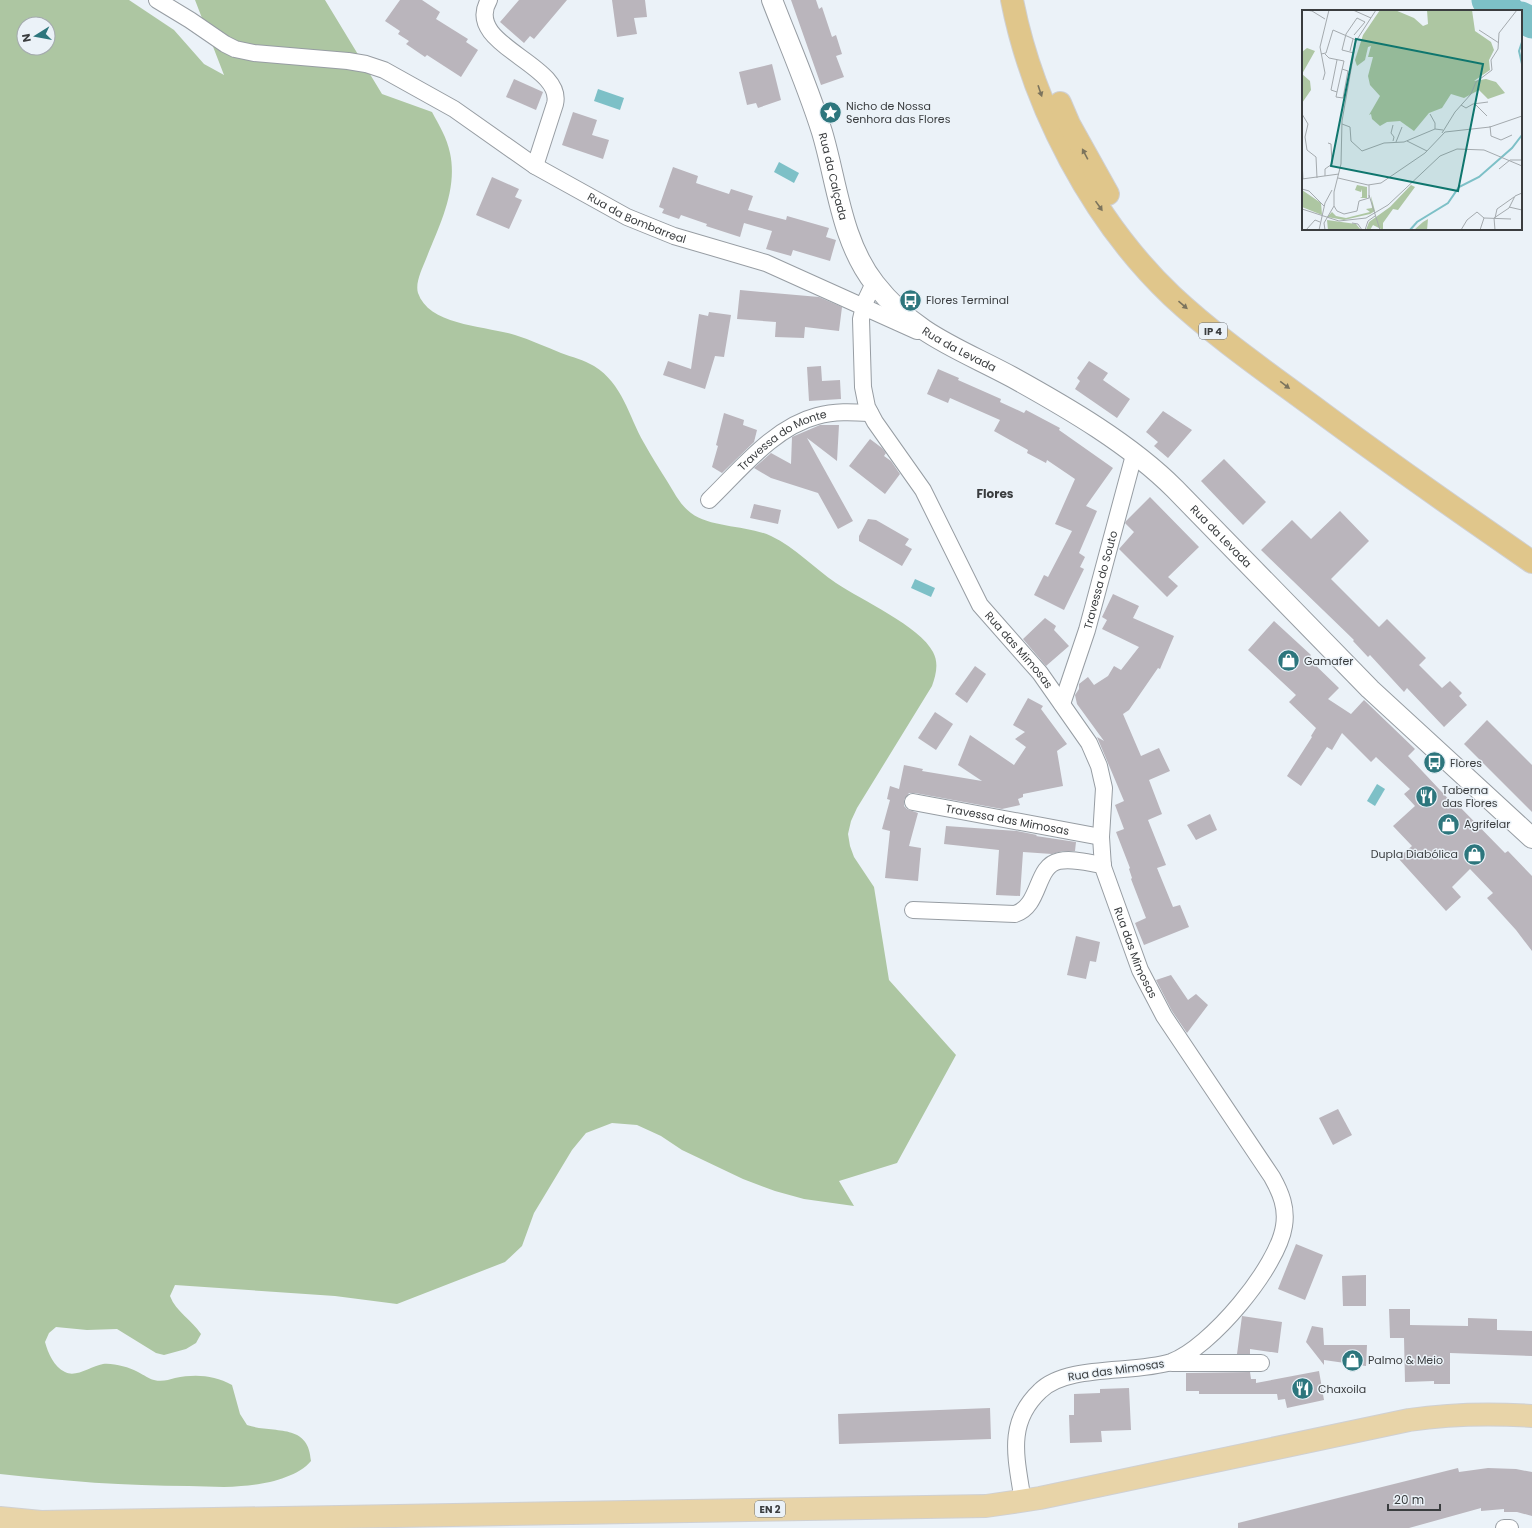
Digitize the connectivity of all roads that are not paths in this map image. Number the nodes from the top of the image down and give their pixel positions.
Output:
1 (157, 0) edge
2 (489, 0) edge
3 (772, 0) edge
4 (1012, 0) edge
5 (1027, 0) edge
6 (535, 166) junction
7 (874, 283) junction
8 (864, 306) junction
9 (951, 346) junction
10 (870, 413) junction
11 (1134, 455) junction
12 (709, 500) dead end
13 (1532, 544) edge
14 (1532, 562) edge
15 (1062, 704) junction
16 (913, 802) dead end
17 (1102, 838) junction
18 (1532, 838) edge
19 (1103, 864) junction
20 (913, 910) dead end
21 (1167, 1363) junction
22 (1261, 1363) dead end
23 (1532, 1416) edge
24 (1023, 1502) junction
25 (4, 1522) edge
26 (169, 1524) edge
27 (1504, 1528) edge
28 (1510, 1528) edge

1 - 6 street, Rua da Bombarreal
2 - 6 street
3 - 7 street, Rua da Calçada
4 -> 14 highway, IP 4
13 -> 5 highway, IP 4
6 - 8 street, Rua da Bombarreal
7 - 8 street, Rua das Mimosas
7 - 9 street, Rua da Levada
8 - 9 street, Rua da Bombarreal
8 - 10 street, Rua das Mimosas
9 - 11 street, Rua da Levada
10 - 12 street, Travessa do Monte
10 - 15 street, Rua das Mimosas
11 - 15 street, Travessa do Souto
11 - 18 street, Rua da Levada
15 - 17 street, Rua das Mimosas
16 - 17 street, Travessa das Mimosas
17 - 19 street, Rua das Mimosas
19 - 20 street
19 - 21 street, Rua das Mimosas
21 - 22 street
21 - 24 street, Rua das Mimosas
23 - 24 main road, EN 2
24 - 26 main road, EN 2
25 - 26 main road, EN 2
27 - 28 street

